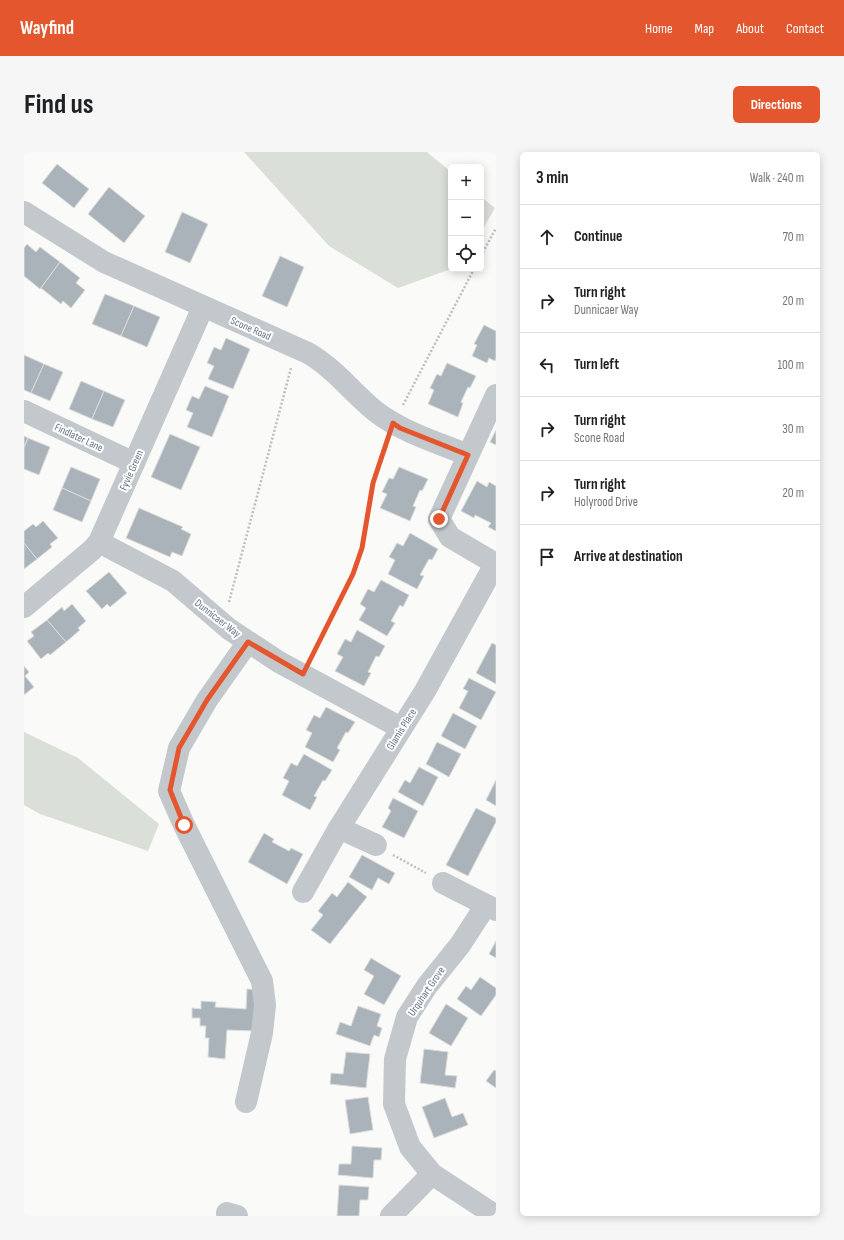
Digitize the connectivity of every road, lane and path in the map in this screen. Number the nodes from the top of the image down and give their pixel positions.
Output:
1 (24, 212) edge
2 (496, 228) edge
3 (484, 250) edge
4 (472, 272) edge
5 (203, 307) junction
6 (296, 348) junction
7 (496, 395) edge
8 (24, 411) edge
9 (393, 423) junction
10 (468, 455) junction
11 (134, 463) junction
12 (99, 542) junction
13 (496, 564) edge
14 (24, 607) edge
15 (241, 637) junction
16 (303, 674) junction
17 (401, 728) junction
18 (339, 828) junction
19 (376, 845) joint
20 (444, 883) joint
21 (303, 892) dead end
22 (491, 908) edge
23 (246, 1102) dead end
24 (432, 1174) junction
25 (496, 1214) edge
26 (391, 1216) edge

1 - 5 street, Scone Road
2 - 3 path
4 - 9 path
5 - 6 street, Scone Road
5 - 11 street, Fyvie Green
6 - 9 street, Scone Road
6 - 15 path
7 - 10 street
8 - 11 street, Findlater Lane
9 - 10 street, Scone Road
9 - 16 path
10 - 13 street
11 - 12 street, Fyvie Green
12 - 14 street, Fyvie Green
12 - 15 street, Dunnicaer Way
13 - 17 street, Glamis Place
15 - 16 street, Dunnicaer Way
15 - 23 street
16 - 17 street, Dunnicaer Way
17 - 18 street, Glamis Place
18 - 19 street
18 - 21 street, Glamis Place
19 - 20 path
20 - 22 street
22 - 24 street, Urquhart Grove
24 - 25 street, Urquhart Grove
24 - 26 street

